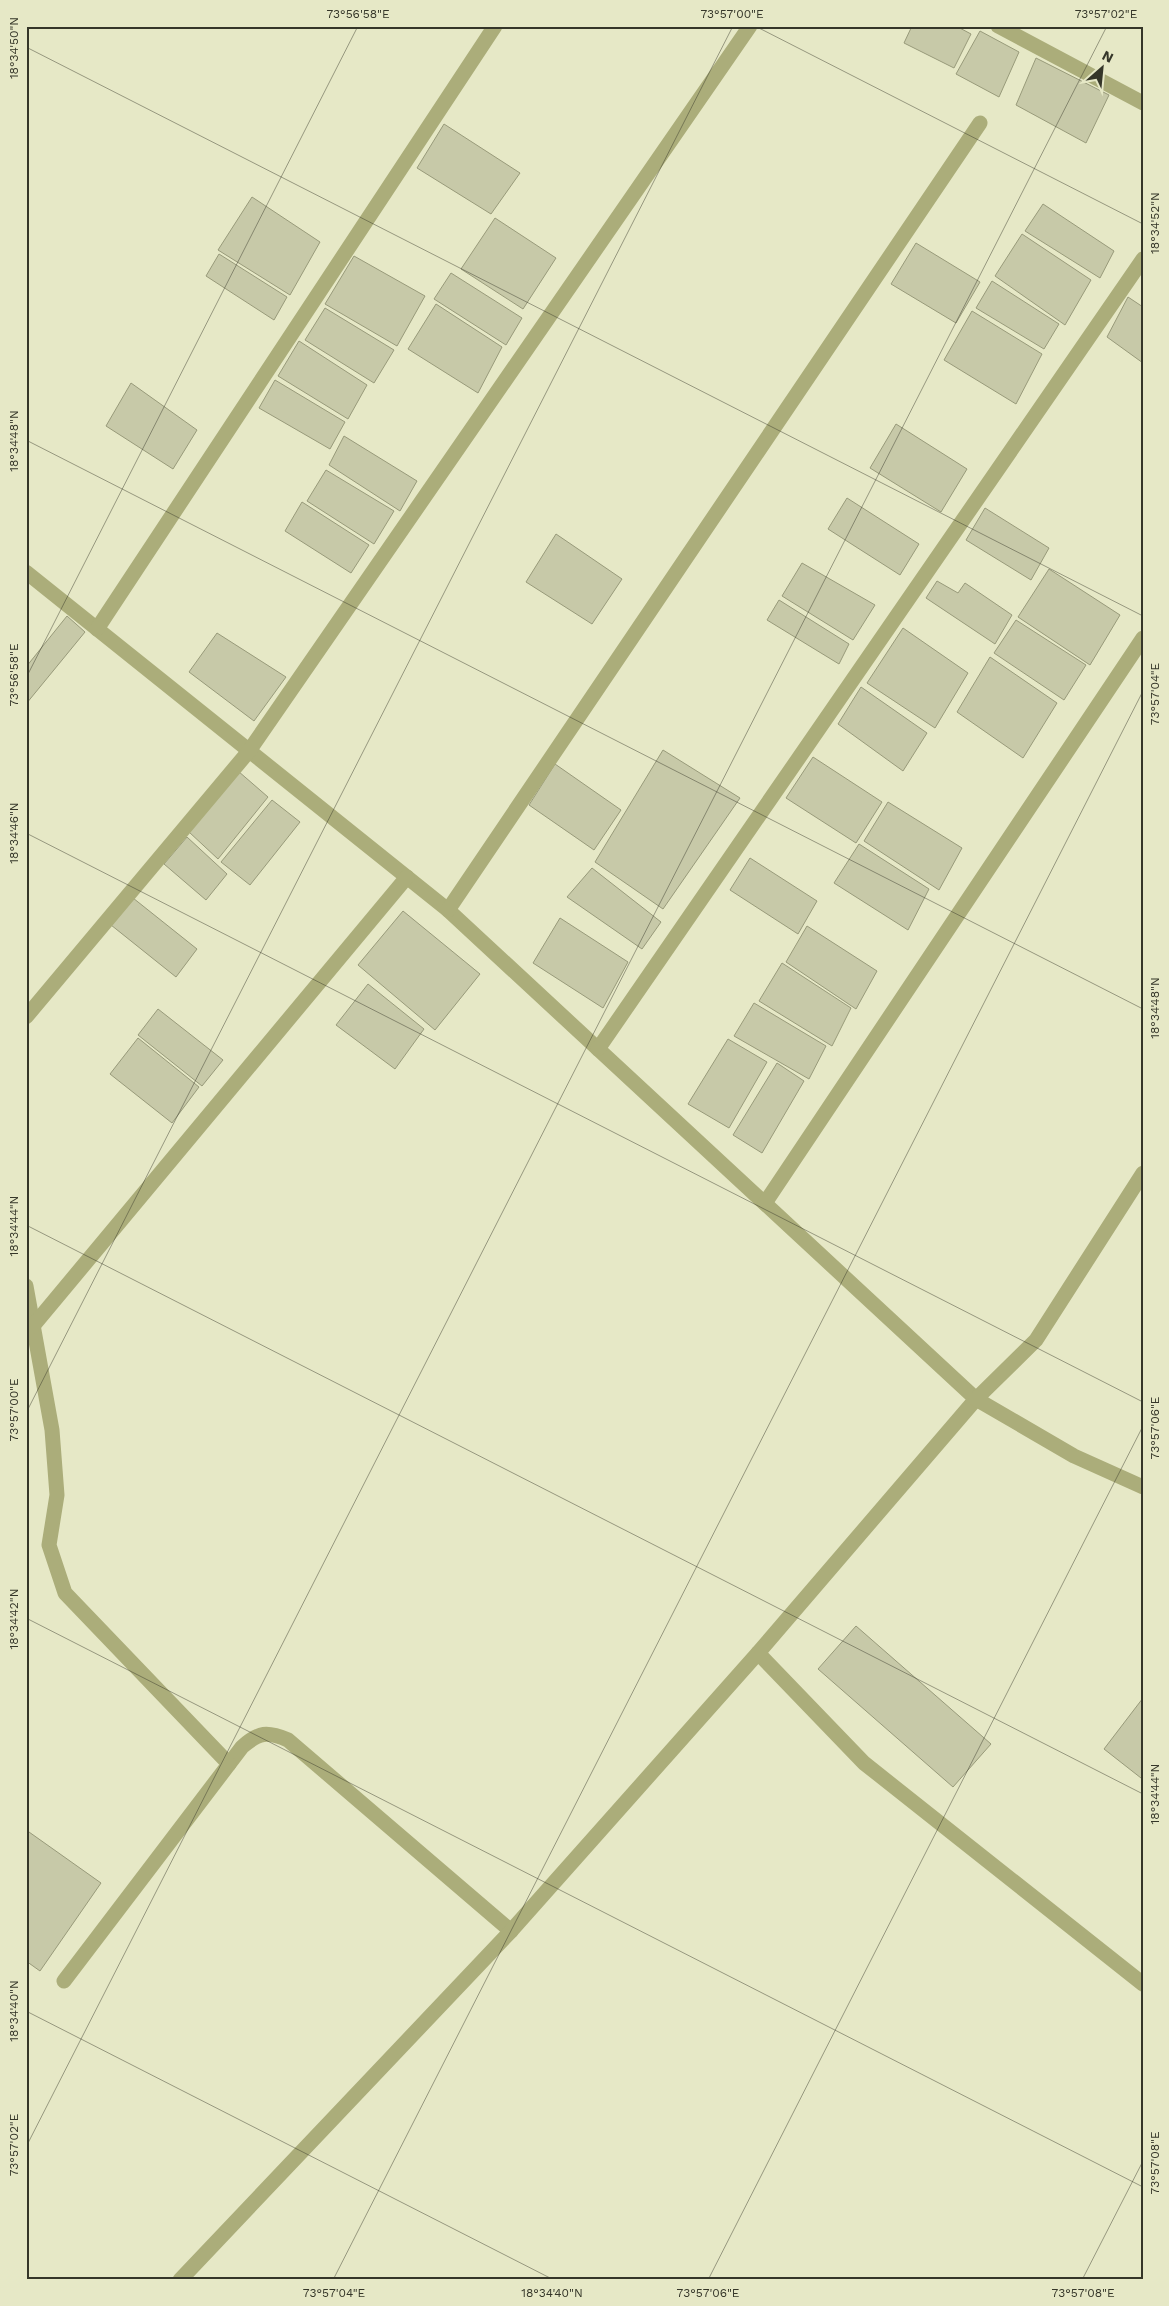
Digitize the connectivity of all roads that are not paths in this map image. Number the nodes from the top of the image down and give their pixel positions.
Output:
1 (495, 26) edge
2 (750, 26) edge
3 (998, 26) edge
4 (1143, 102) edge
5 (980, 122) dead end
6 (1143, 259) edge
7 (26, 572) edge
8 (97, 629) junction
9 (1143, 638) edge
10 (249, 751) junction
11 (407, 877) junction
12 (448, 910) junction
13 (26, 1017) edge
14 (598, 1049) junction
15 (1143, 1173) edge
16 (765, 1203) junction
17 (26, 1286) edge
18 (33, 1326) junction
19 (976, 1399) junction
20 (1143, 1487) edge
21 (758, 1653) junction
22 (229, 1764) junction
23 (512, 1931) junction
24 (64, 1981) dead end
25 (1143, 1984) edge
26 (180, 2280) edge

1 - 8 street
2 - 10 street
3 - 4 street
5 - 12 street
6 - 14 street
7 - 8 street
8 - 10 street
9 - 16 street
10 - 11 street
10 - 13 street
11 - 12 street
11 - 18 street
12 - 14 street
14 - 16 street
15 - 19 street
16 - 19 street
17 - 18 street
18 - 22 street
19 - 20 street
19 - 21 street
21 - 23 street
21 - 25 street
22 - 23 street
22 - 24 street
23 - 26 street

